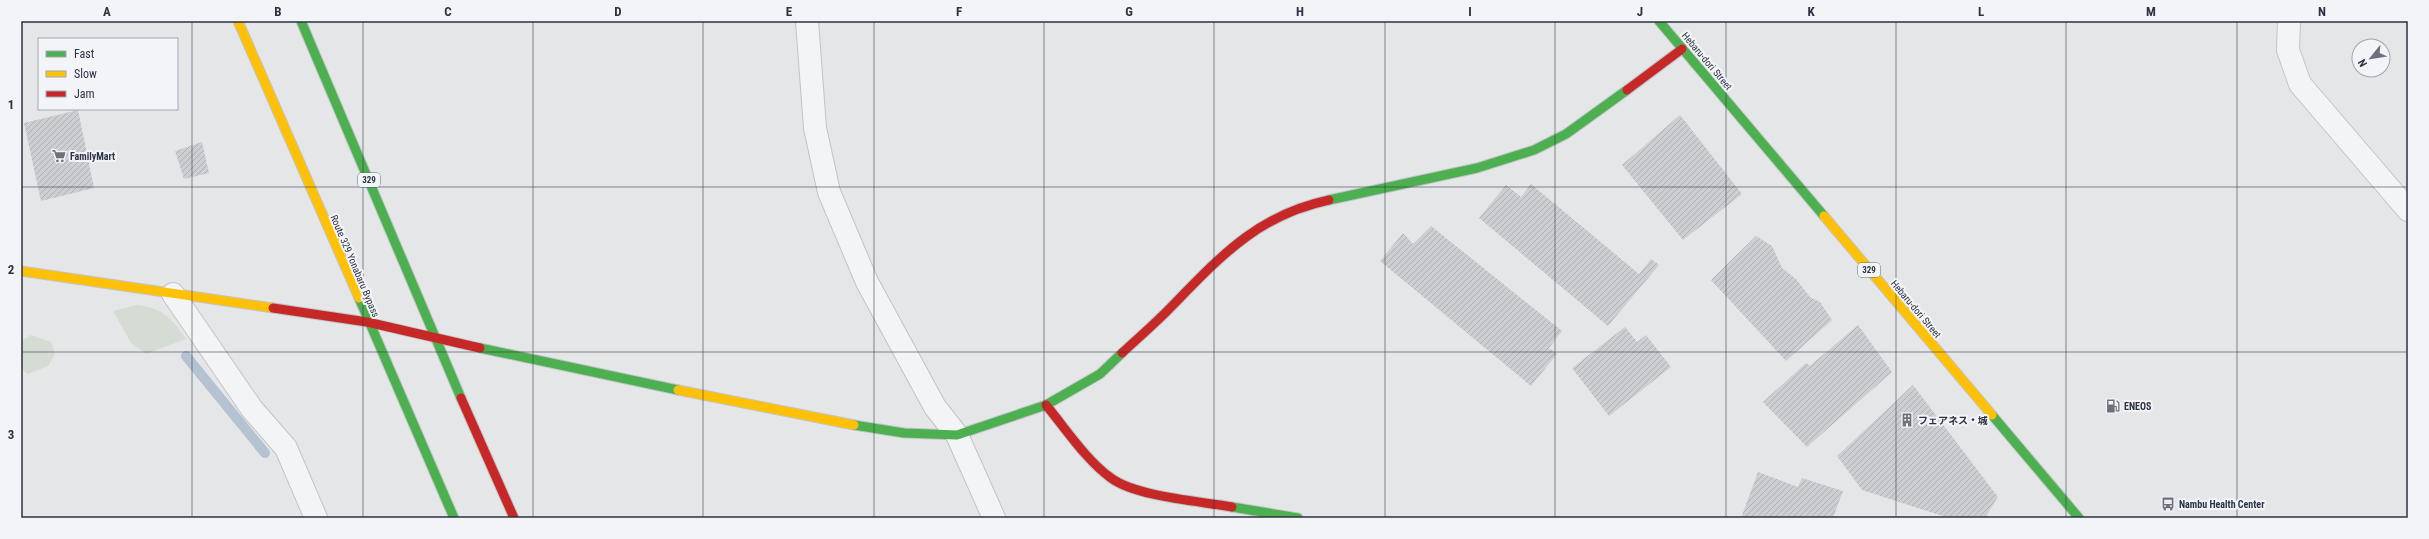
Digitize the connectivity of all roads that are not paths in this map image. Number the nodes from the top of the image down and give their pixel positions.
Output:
1 (238, 21) edge
2 (301, 21) edge
3 (807, 21) edge
4 (1659, 21) edge
5 (2289, 21) edge
6 (1682, 49) junction
7 (2408, 210) edge
8 (21, 271) edge
9 (173, 294) junction
10 (367, 322) junction
11 (436, 338) junction
12 (1046, 404) junction
13 (957, 435) junction
14 (2050, 485) junction
15 (316, 518) edge
16 (454, 518) edge
17 (514, 518) edge
18 (994, 518) edge
19 (1298, 518) edge
20 (2066, 518) edge
21 (2079, 518) edge

1 - 10 main road, Route 329 Yonabaru Bypass
2 - 11 main road, 329
3 - 13 street
4 - 6 main road, Hebaru-dori Street / 329
5 - 7 street
6 - 12 main road
6 - 14 main road, Hebaru-dori Street / 329
8 - 9 main road
9 - 10 main road
9 - 15 street
10 - 11 main road
10 - 16 main road, Route 329 Yonabaru Bypass
11 - 13 main road
11 - 17 main road, 329
12 - 13 main road
12 - 19 main road
13 - 18 street
14 - 20 main road
14 - 21 main road, Hebaru-dori Street / 329

